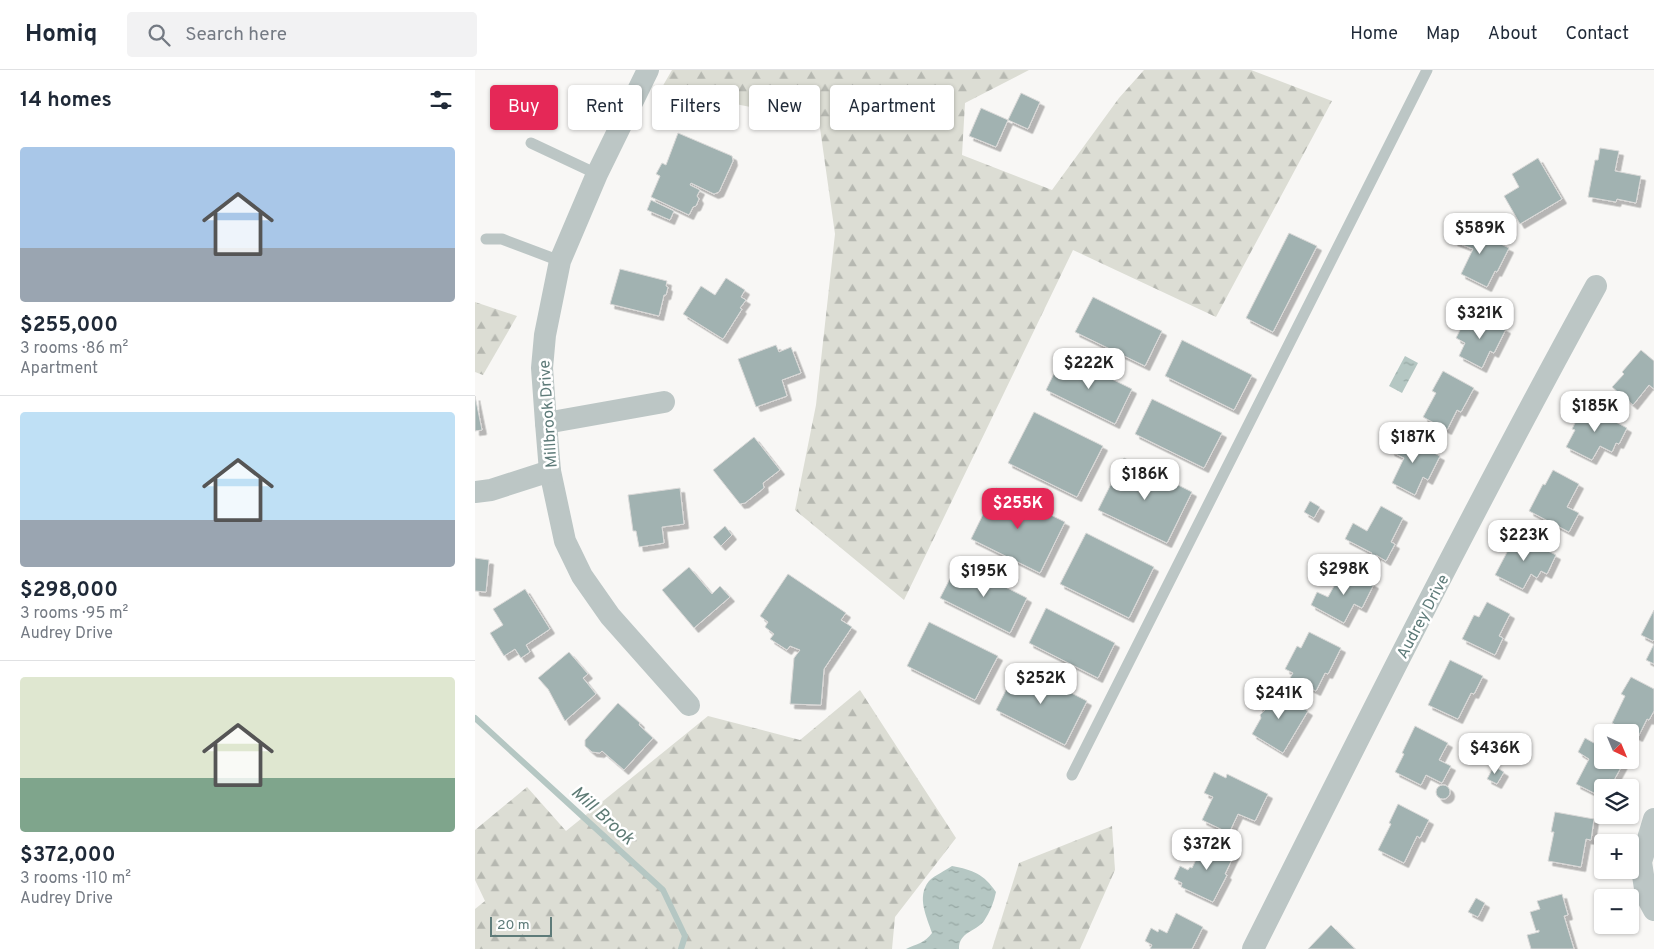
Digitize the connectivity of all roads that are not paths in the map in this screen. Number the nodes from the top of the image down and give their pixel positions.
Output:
1 (648, 70) edge
2 (1427, 70) edge
3 (531, 143) dead end
4 (597, 174) junction
5 (486, 239) dead end
6 (560, 262) junction
7 (1596, 286) dead end
8 (664, 402) dead end
9 (546, 423) junction
10 (550, 472) junction
11 (475, 492) edge
12 (689, 705) dead end
13 (1072, 775) dead end
14 (1654, 819) edge
15 (1654, 910) edge
16 (1253, 949) edge

1 - 4 street, Millbrook Drive
2 - 13 lane
3 - 4 lane
4 - 6 street, Millbrook Drive
5 - 6 lane
6 - 9 street, Millbrook Drive
7 - 16 street, Audrey Drive
8 - 9 street
9 - 10 street, Millbrook Drive
10 - 11 street
10 - 12 street, Millbrook Drive
14 - 15 street

